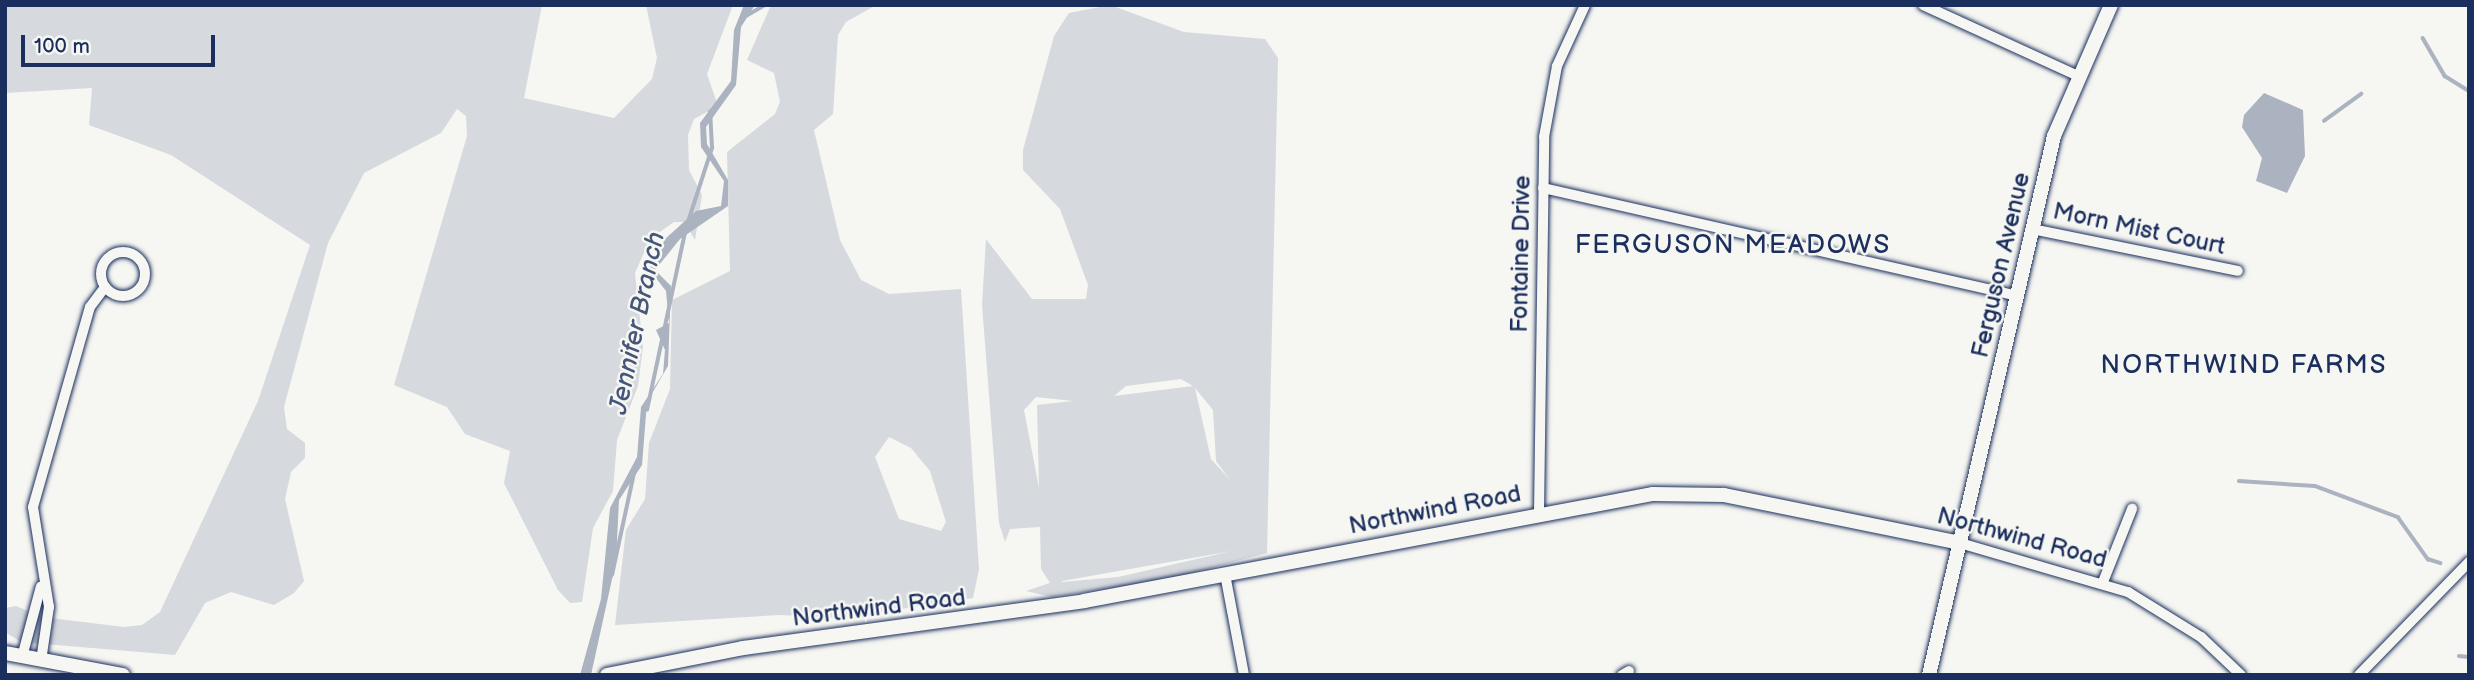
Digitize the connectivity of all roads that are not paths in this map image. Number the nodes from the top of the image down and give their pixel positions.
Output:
1 (1585, 5) edge
2 (1923, 5) edge
3 (2111, 5) edge
4 (2076, 75) junction
5 (1543, 188) junction
6 (2032, 229) junction
7 (2238, 271) dead end
8 (105, 287) junction
9 (2017, 296) junction
10 (2132, 509) dead end
11 (1539, 512) junction
12 (1960, 543) junction
13 (2469, 562) edge
14 (1226, 574) junction
15 (2103, 582) junction
16 (41, 586) junction
17 (5, 653) edge
18 (22, 657) junction
19 (41, 661) junction
20 (92, 672) edge
21 (611, 674) edge
22 (122, 675) edge
23 (1244, 675) edge
24 (1929, 675) edge
25 (2241, 675) edge
26 (2359, 675) edge

1 - 5 street, Fontaine Drive
2 - 4 street
3 - 4 street, Ferguson Avenue
4 - 6 street, Ferguson Avenue
5 - 9 street
5 - 11 street, Fontaine Drive
6 - 7 street, Morn Mist Court
6 - 9 street, Ferguson Avenue
8 - 8 street
8 - 16 street
9 - 12 street, Ferguson Avenue
10 - 15 street
11 - 12 street, Northwind Road
11 - 14 street, Northwind Road
12 - 15 street, Northwind Road
12 - 24 street, Ferguson Avenue
13 - 26 street
14 - 21 street, Northwind Road
14 - 23 street
15 - 25 street, Northwind Road
16 - 18 street
16 - 19 street
17 - 18 street
18 - 19 street
19 - 20 street
20 - 22 street

